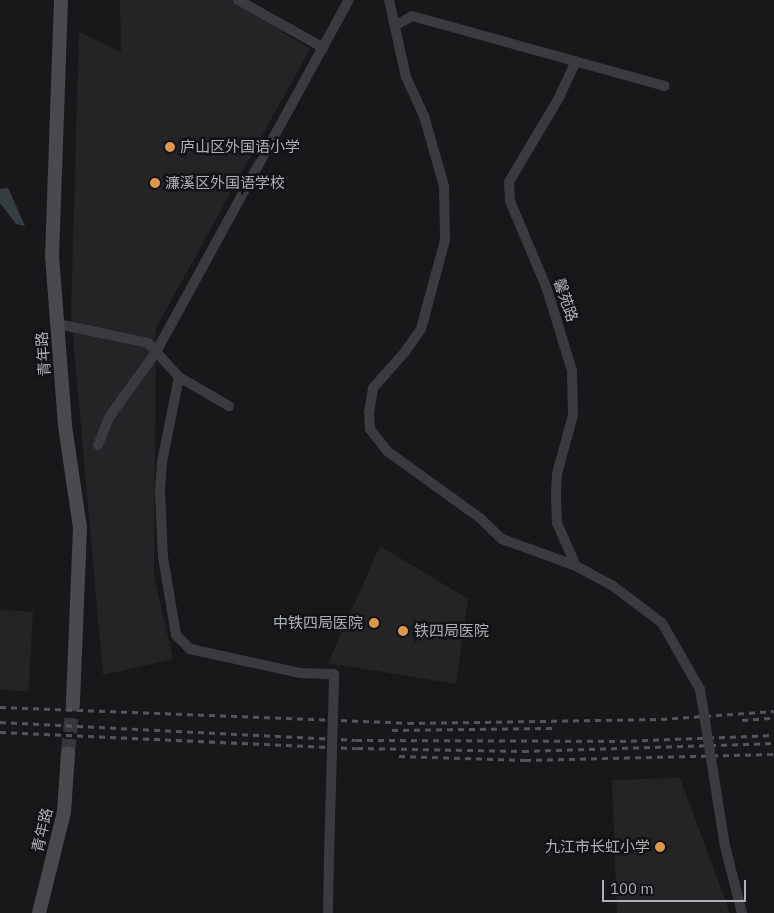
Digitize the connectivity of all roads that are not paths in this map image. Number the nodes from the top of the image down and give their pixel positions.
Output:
1 (61, 0) edge
2 (238, 0) edge
3 (349, 0) edge
4 (389, 0) edge
5 (396, 25) junction
6 (324, 48) junction
7 (576, 61) junction
8 (664, 86) dead end
9 (58, 324) junction
10 (156, 352) junction
11 (179, 377) junction
12 (229, 406) dead end
13 (98, 445) dead end
14 (576, 566) junction
15 (73, 704) tunnel mouth
16 (68, 753) tunnel mouth
17 (38, 913) edge
18 (328, 913) edge
19 (742, 913) edge

1 - 9 main road, 青年路
2 - 6 street
3 - 6 street
4 - 5 street
5 - 7 street
5 - 14 street
6 - 10 street
7 - 8 street
7 - 14 street, 馨苑路
9 - 10 street
9 - 15 main road, 青年路
10 - 11 street
10 - 13 street
11 - 12 street
11 - 18 street, bridge
14 - 19 street, bridge
16 - 17 main road, 青年路

